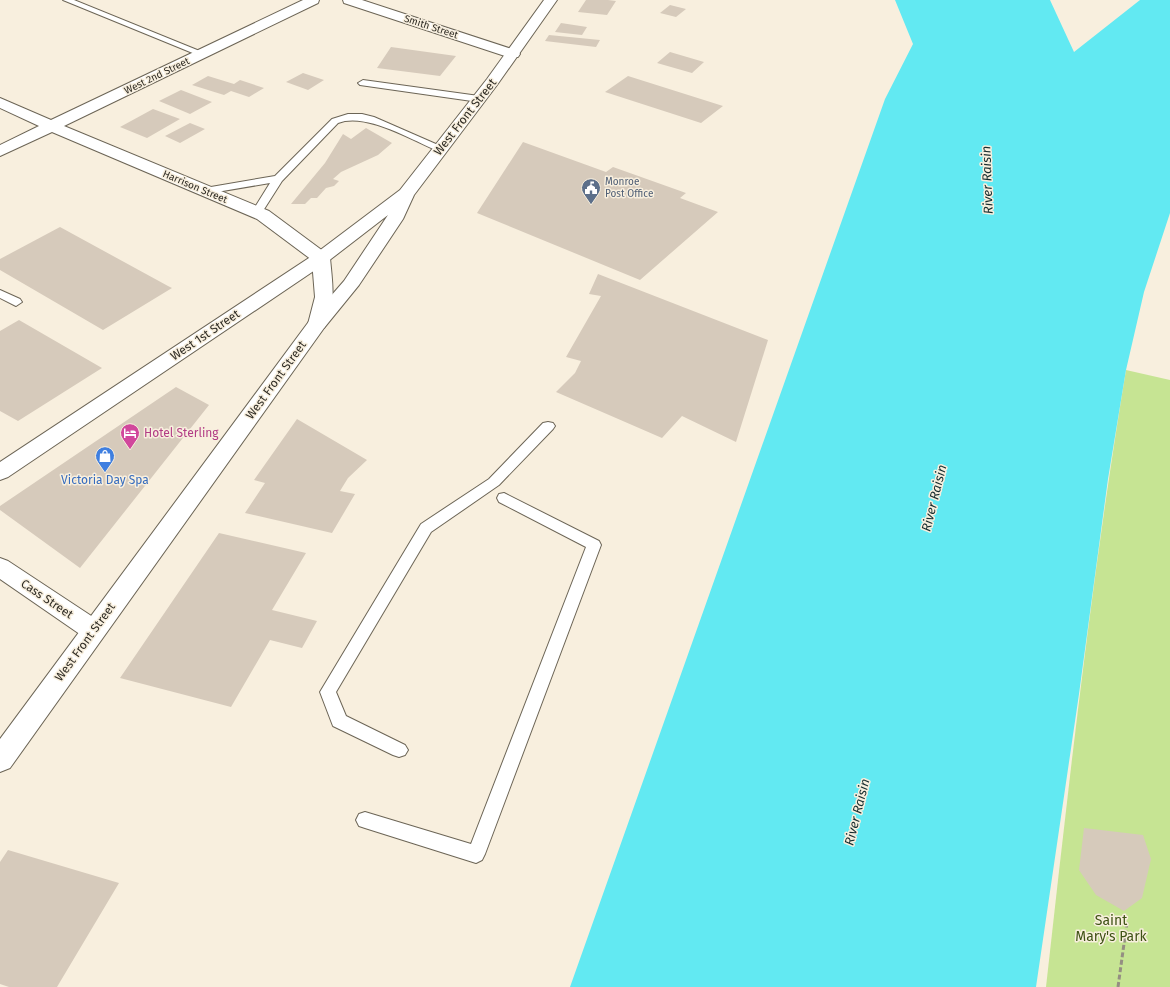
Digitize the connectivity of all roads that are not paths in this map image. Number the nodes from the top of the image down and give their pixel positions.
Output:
1 (67, 0) edge
2 (313, 0) edge
3 (349, 0) edge
4 (551, 0) edge
5 (203, 54) junction
6 (513, 54) junction
7 (363, 83) dead end
8 (479, 99) junction
9 (0, 102) edge
10 (51, 126) junction
11 (440, 148) junction
12 (0, 151) edge
13 (278, 179) junction
14 (205, 191) junction
15 (406, 194) junction
16 (257, 212) junction
17 (321, 258) junction
18 (0, 293) edge
19 (16, 302) dead end
20 (317, 324) junction
21 (548, 426) dead end
22 (0, 472) edge
23 (504, 498) dead end
24 (0, 567) edge
25 (93, 630) junction
26 (399, 750) dead end
27 (0, 760) edge
28 (365, 820) dead end

1 - 5 lane
2 - 5 street, West 2nd Street
3 - 6 street, Smith Street
4 - 6 street, West Front Street
5 - 10 street, West 2nd Street
6 - 8 street, West Front Street
7 - 8 lane
8 - 11 street, West Front Street
9 - 10 street, Harrison Street
10 - 12 street, West 2nd Street
10 - 14 street, Harrison Street
11 - 13 lane
11 - 15 street, West Front Street
13 - 14 lane
13 - 16 lane
14 - 16 street, Harrison Street
15 - 17 street, West 1st Street
15 - 20 street, West Front Street
16 - 17 street, Harrison Street
17 - 20 street
17 - 22 street, West 1st Street
18 - 19 lane
20 - 25 street, West Front Street
21 - 26 lane
23 - 28 lane
24 - 25 street, Cass Street
25 - 27 street, West Front Street

